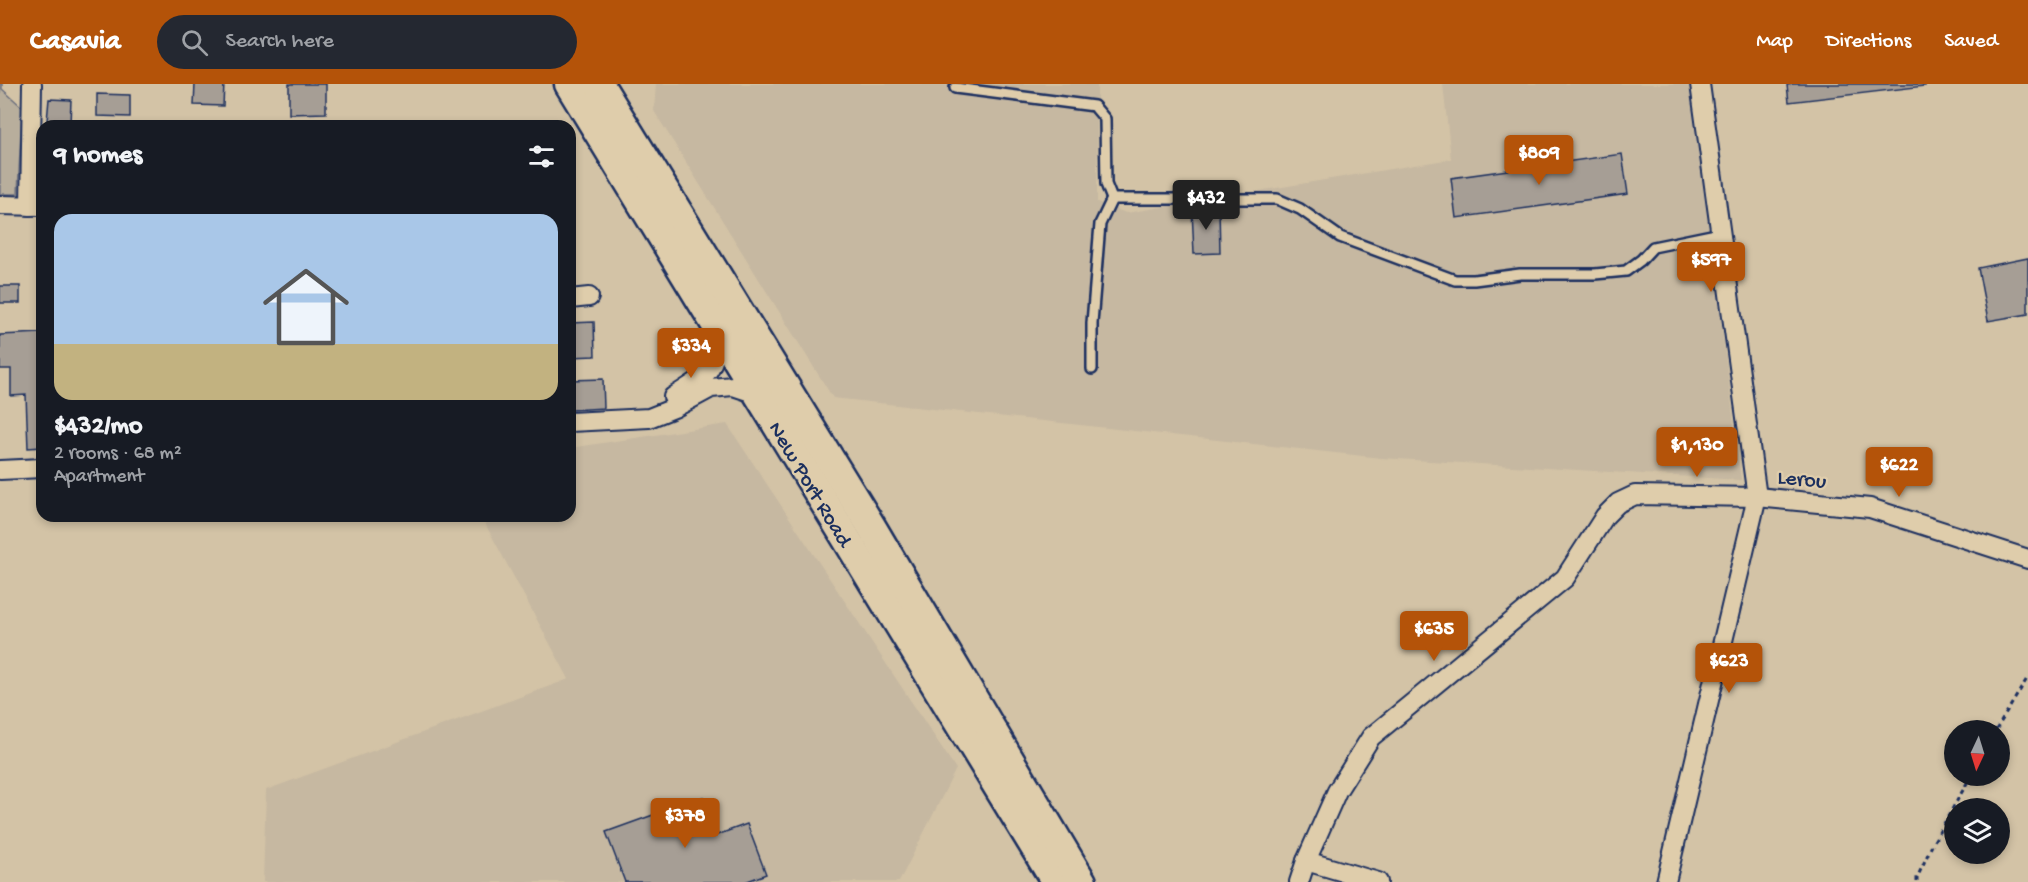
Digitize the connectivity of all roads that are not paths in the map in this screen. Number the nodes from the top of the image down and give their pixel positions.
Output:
1 (32, 84) edge
2 (569, 84) edge
3 (599, 84) edge
4 (1700, 84) edge
5 (955, 88) dead end
6 (1112, 199) junction
7 (0, 205) edge
8 (36, 206) edge
9 (1721, 233) junction
10 (589, 297) dead end
11 (576, 298) edge
12 (720, 334) junction
13 (1092, 369) dead end
14 (758, 394) junction
15 (621, 419) junction
16 (576, 422) edge
17 (36, 468) edge
18 (0, 470) edge
19 (1757, 497) junction
20 (2028, 559) edge
21 (1306, 861) junction
22 (1056, 882) edge
23 (1082, 882) edge
24 (1299, 882) edge
25 (1378, 882) edge
26 (1666, 882) edge

1 - 8 street
2 - 12 main road, New Port Road
3 - 23 main road, New Port Road
4 - 9 street
5 - 6 lane
6 - 9 lane
6 - 13 lane
7 - 8 street
9 - 19 street
10 - 11 street
12 - 14 main road, New Port Road
12 - 15 street
14 - 15 street
14 - 22 main road, New Port Road
15 - 16 street
17 - 18 street
19 - 20 street, Lerou
19 - 21 street, Lerou
19 - 26 street
21 - 24 street
21 - 25 street

